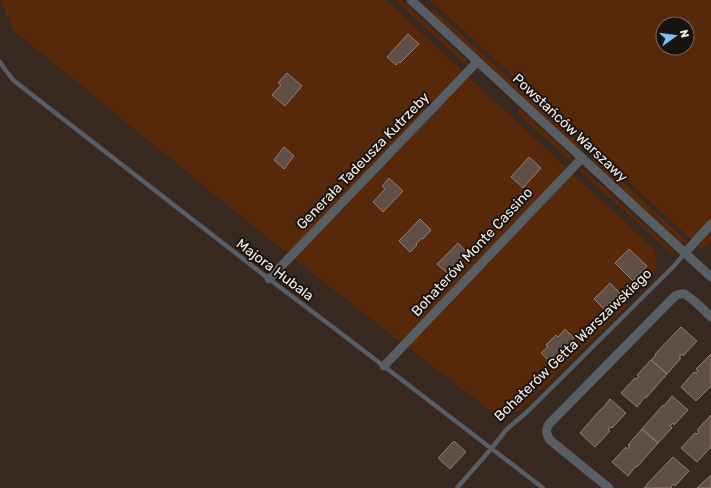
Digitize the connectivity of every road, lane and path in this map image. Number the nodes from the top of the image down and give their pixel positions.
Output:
1 (411, 0) edge
2 (0, 62) edge
3 (477, 62) junction
4 (582, 158) junction
5 (711, 224) edge
6 (685, 253) junction
7 (711, 277) edge
8 (268, 279) junction
9 (711, 317) edge
10 (384, 366) junction
11 (491, 449) junction
12 (457, 488) edge
13 (543, 488) edge
14 (609, 488) edge

1 - 3 street, Powstańców Warszawy
2 - 8 lane, Majora Hubala
3 - 4 street, Powstańców Warszawy
3 - 8 street, Generała Tadeusza Kutrzeby
4 - 6 street, Powstańców Warszawy
4 - 10 street, Bohaterów Monte Cassino
5 - 6 street, Bohaterów Getta Warszawskiego
6 - 7 street, Powstańców Warszawy
6 - 11 lane, Bohaterów Getta Warszawskiego
8 - 10 lane, Majora Hubala
9 - 14 street
10 - 11 lane, Majora Hubala
11 - 12 lane, Bohaterów Getta Warszawskiego
11 - 13 lane, Majora Hubala

